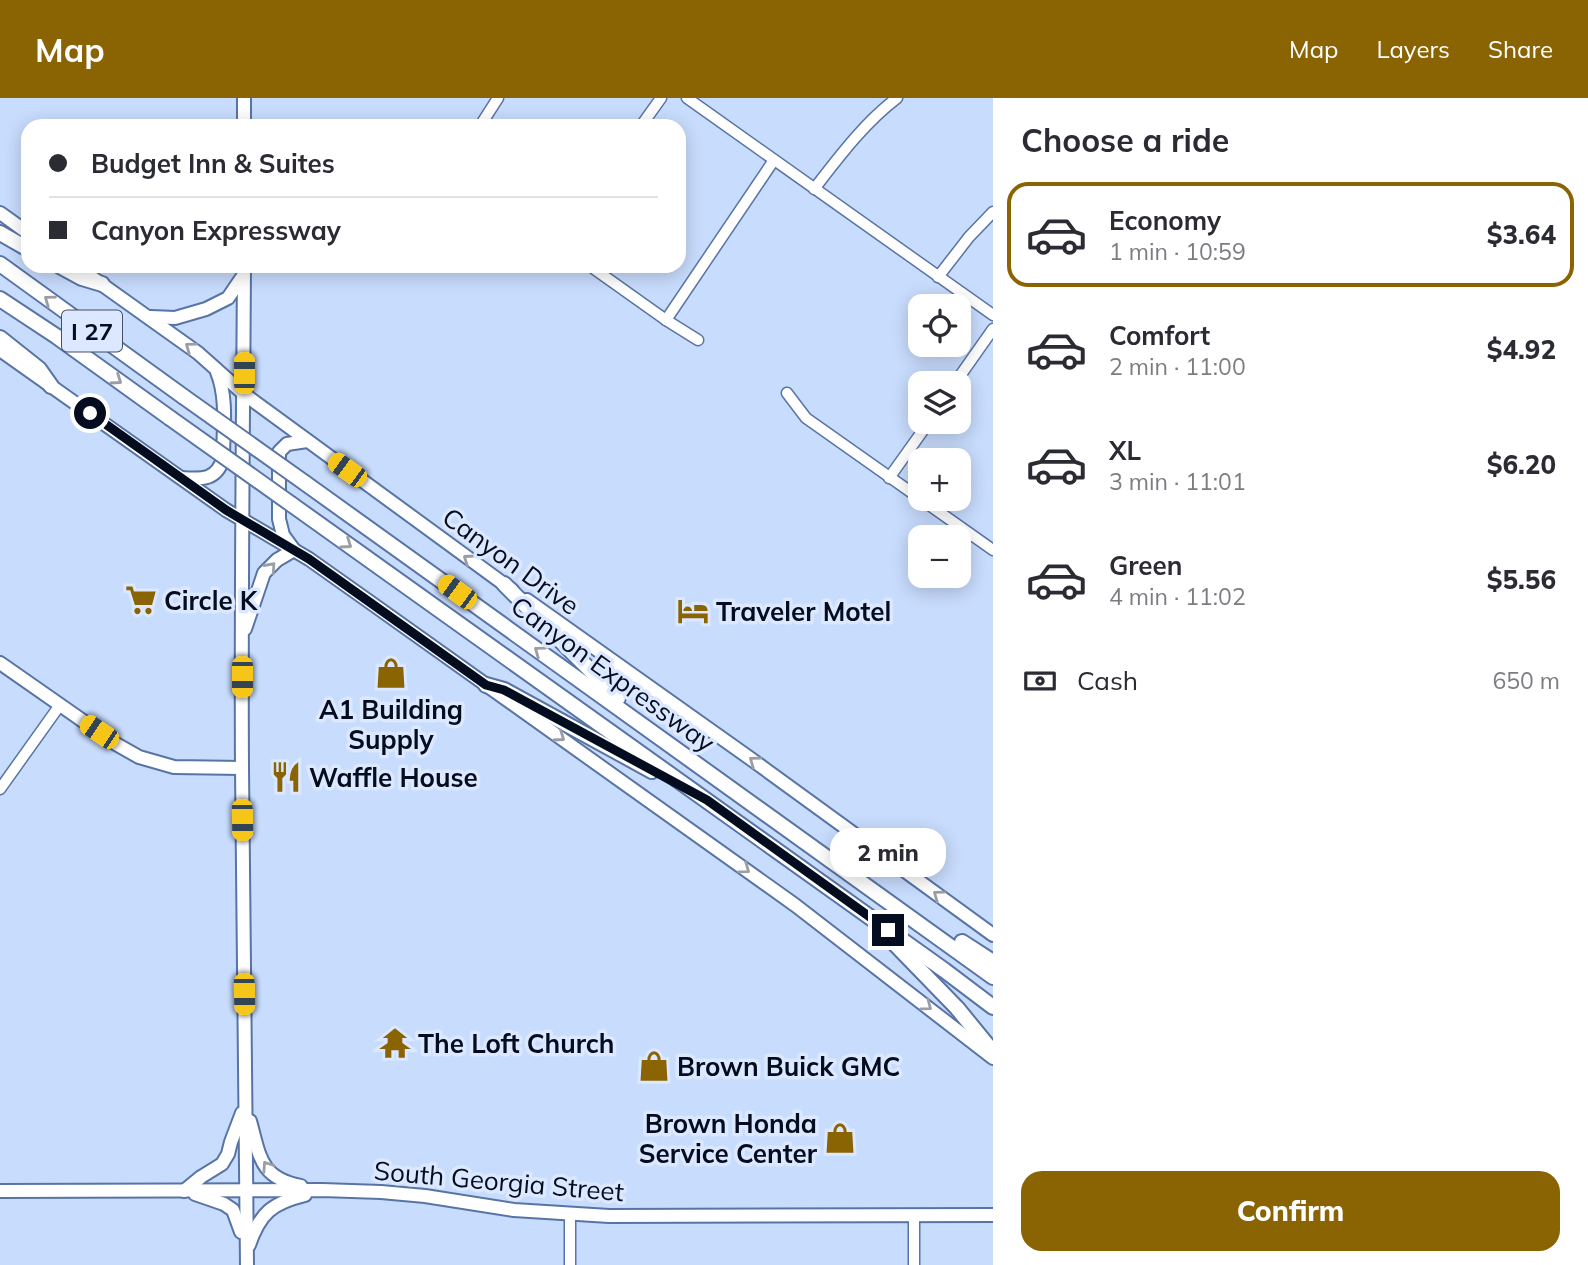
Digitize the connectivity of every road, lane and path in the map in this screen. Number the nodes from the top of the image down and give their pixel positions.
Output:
1 (244, 98) edge
2 (498, 98) edge
3 (661, 98) edge
4 (687, 98) edge
5 (897, 98) edge
6 (703, 102) edge
7 (244, 119) edge
8 (484, 119) edge
9 (646, 119) edge
10 (774, 160) junction
11 (814, 189) junction
12 (993, 212) edge
13 (0, 213) edge
14 (21, 228) edge
15 (0, 233) edge
16 (21, 245) edge
17 (0, 264) edge
18 (73, 273) edge
19 (86, 273) edge
20 (243, 273) edge
21 (244, 273) edge
22 (600, 273) edge
23 (938, 277) junction
24 (102, 284) junction
25 (0, 299) edge
26 (993, 315) edge
27 (149, 317) junction
28 (666, 320) junction
29 (993, 328) edge
30 (0, 338) edge
31 (698, 340) dead end
32 (0, 350) edge
33 (216, 368) junction
34 (963, 371) edge
35 (51, 386) junction
36 (787, 393) dead end
37 (244, 394) junction
38 (921, 434) edge
39 (307, 441) junction
40 (182, 478) junction
41 (890, 478) junction
42 (241, 519) junction
43 (294, 550) junction
44 (993, 550) edge
45 (504, 584) junction
46 (242, 639) junction
47 (0, 663) edge
48 (486, 685) junction
49 (60, 705) junction
50 (697, 764) junction
51 (242, 768) junction
52 (0, 789) edge
53 (707, 800) junction
54 (902, 911) junction
55 (869, 917) junction
56 (993, 935) edge
57 (993, 962) edge
58 (993, 976) edge
59 (993, 1007) edge
60 (993, 1052) edge
61 (993, 1058) edge
62 (245, 1106) junction
63 (0, 1191) edge
64 (184, 1191) junction
65 (246, 1191) junction
66 (322, 1191) junction
67 (570, 1214) junction
68 (993, 1215) edge
69 (914, 1216) junction
70 (247, 1259) edge
71 (570, 1265) edge
72 (914, 1265) edge

1 - 7 main road
2 - 8 street
3 - 9 street
4 - 6 street
5 - 11 street
6 - 10 street
10 - 11 street
10 - 28 street
11 - 23 street
12 - 23 street
13 - 14 main road
15 - 16 highway
50 -> 17 highway, Canyon Expressway / I 27, bridge
18 - 24 highway
19 - 24 main road, Canyon Drive
20 - 27 main road
21 - 37 main road
22 - 28 street
23 - 26 street
24 - 27 main road, Canyon Drive
25 -> 53 highway, Canyon Expressway / I 27, bridge
33 -> 27 main road, Canyon Drive
28 - 31 street
29 - 34 street
30 - 35 highway
32 - 35 main road
33 - 37 main road, Canyon Drive
33 - 40 main road
35 - 40 main road
36 - 41 street
37 - 39 main road, Canyon Drive
37 - 42 main road
38 - 41 street
39 - 43 main road
45 -> 39 main road, Canyon Drive
40 - 42 main road
41 - 44 street
42 - 43 main road
42 - 46 main road
46 -> 43 main road
43 - 48 main road
45 - 50 highway
56 -> 45 main road, Canyon Drive
46 - 51 main road
47 - 49 main road
48 - 53 highway
48 -> 61 main road
49 - 51 main road
49 - 52 street
50 - 54 highway, Canyon Expressway / I 27
51 - 62 main road
53 - 55 highway, Canyon Expressway / I 27
54 - 57 highway
54 - 58 highway, Canyon Expressway / I 27
55 - 59 highway, Canyon Expressway / I 27
55 - 60 highway
62 - 64 main road
62 - 65 main road
66 -> 62 main road
63 - 64 main road, South Georgia Street
64 - 65 main road, South Georgia Street
64 - 70 main road
65 - 66 main road, South Georgia Street
65 - 70 main road
66 - 67 main road, South Georgia Street
66 - 70 main road
67 - 69 main road, South Georgia Street
67 - 71 street
68 - 69 main road, South Georgia Street
69 - 72 street

